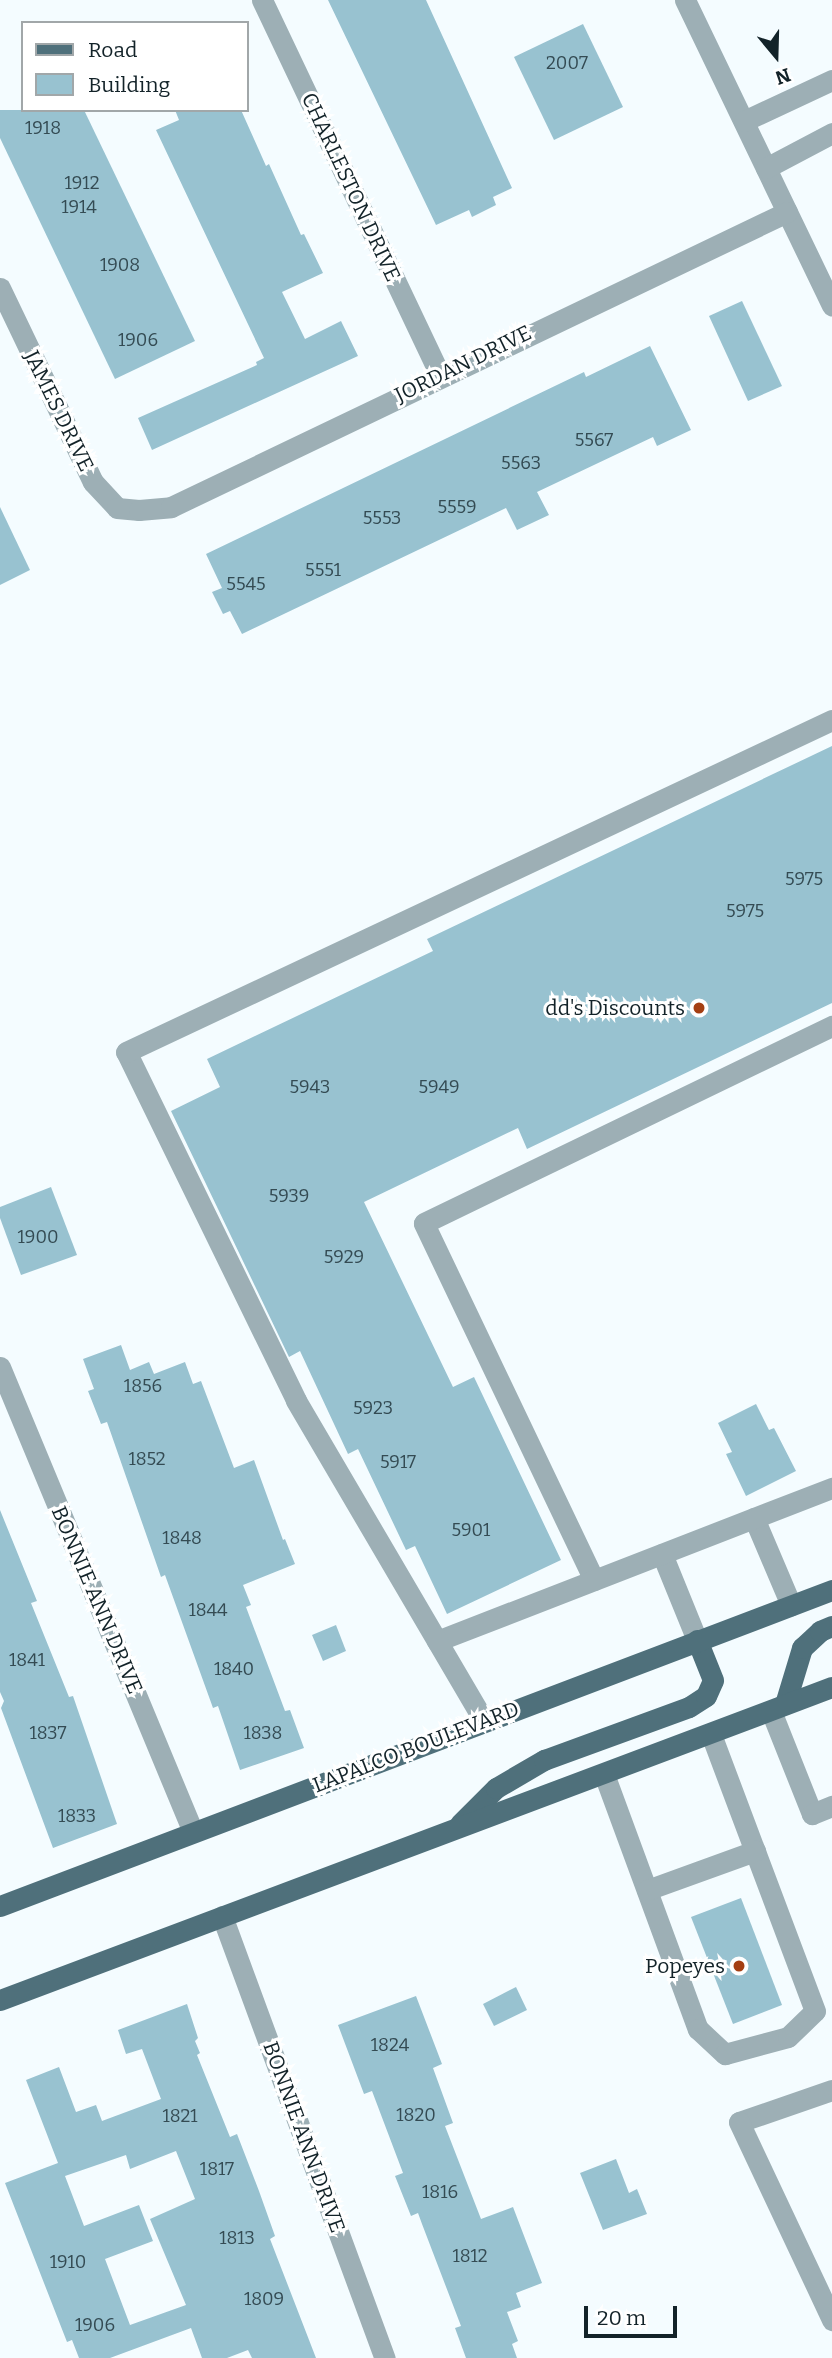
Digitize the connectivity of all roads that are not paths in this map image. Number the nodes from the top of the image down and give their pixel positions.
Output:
1 (261, 0) edge
2 (685, 0) edge
3 (832, 80) edge
4 (744, 121) junction
5 (832, 133) edge
6 (766, 168) junction
7 (787, 212) junction
8 (0, 288) edge
9 (832, 305) edge
10 (440, 375) junction
11 (139, 510) joint
12 (832, 720) edge
13 (832, 1026) edge
14 (0, 1367) edge
15 (832, 1488) edge
16 (754, 1518) junction
17 (662, 1554) junction
18 (594, 1580) junction
19 (832, 1590) edge
20 (791, 1605) junction
21 (832, 1626) edge
22 (697, 1640) junction
23 (437, 1641) junction
24 (832, 1687) edge
25 (778, 1708) junction
26 (484, 1721) junction
27 (711, 1734) junction
28 (604, 1774) junction
29 (832, 1806) edge
30 (456, 1828) junction
31 (193, 1832) junction
32 (755, 1851) junction
33 (647, 1890) junction
34 (0, 1906) edge
35 (222, 1916) junction
36 (0, 2000) edge
37 (832, 2090) edge
38 (832, 2320) edge
39 (385, 2358) edge

1 - 10 street, CHARLESTON DRIVE
2 - 4 street
3 - 4 street
4 - 6 street
5 - 6 street
6 - 7 street
7 - 9 street
7 - 10 street, JORDAN DRIVE
8 - 11 street, JAMES DRIVE
10 - 11 street, JORDAN DRIVE
12 - 23 street
13 - 18 street
14 - 31 street, BONNIE ANN DRIVE
15 - 16 street
16 - 17 street
16 - 20 street
17 - 18 street
17 - 22 street
18 - 23 street
19 - 20 main road, LAPALCO BOULEVARD
20 - 22 main road, LAPALCO BOULEVARD
21 - 25 main road
22 - 26 main road, LAPALCO BOULEVARD
22 - 30 main road
23 - 26 street
24 - 25 main road
25 - 27 main road
25 - 29 street
26 - 31 main road, LAPALCO BOULEVARD
27 - 28 main road
27 - 32 street
28 - 30 main road
28 - 33 street
30 - 35 main road
31 - 34 main road, LAPALCO BOULEVARD
32 - 33 street
32 - 33 street
35 - 36 main road
35 - 39 street, BONNIE ANN DRIVE
37 - 38 street

